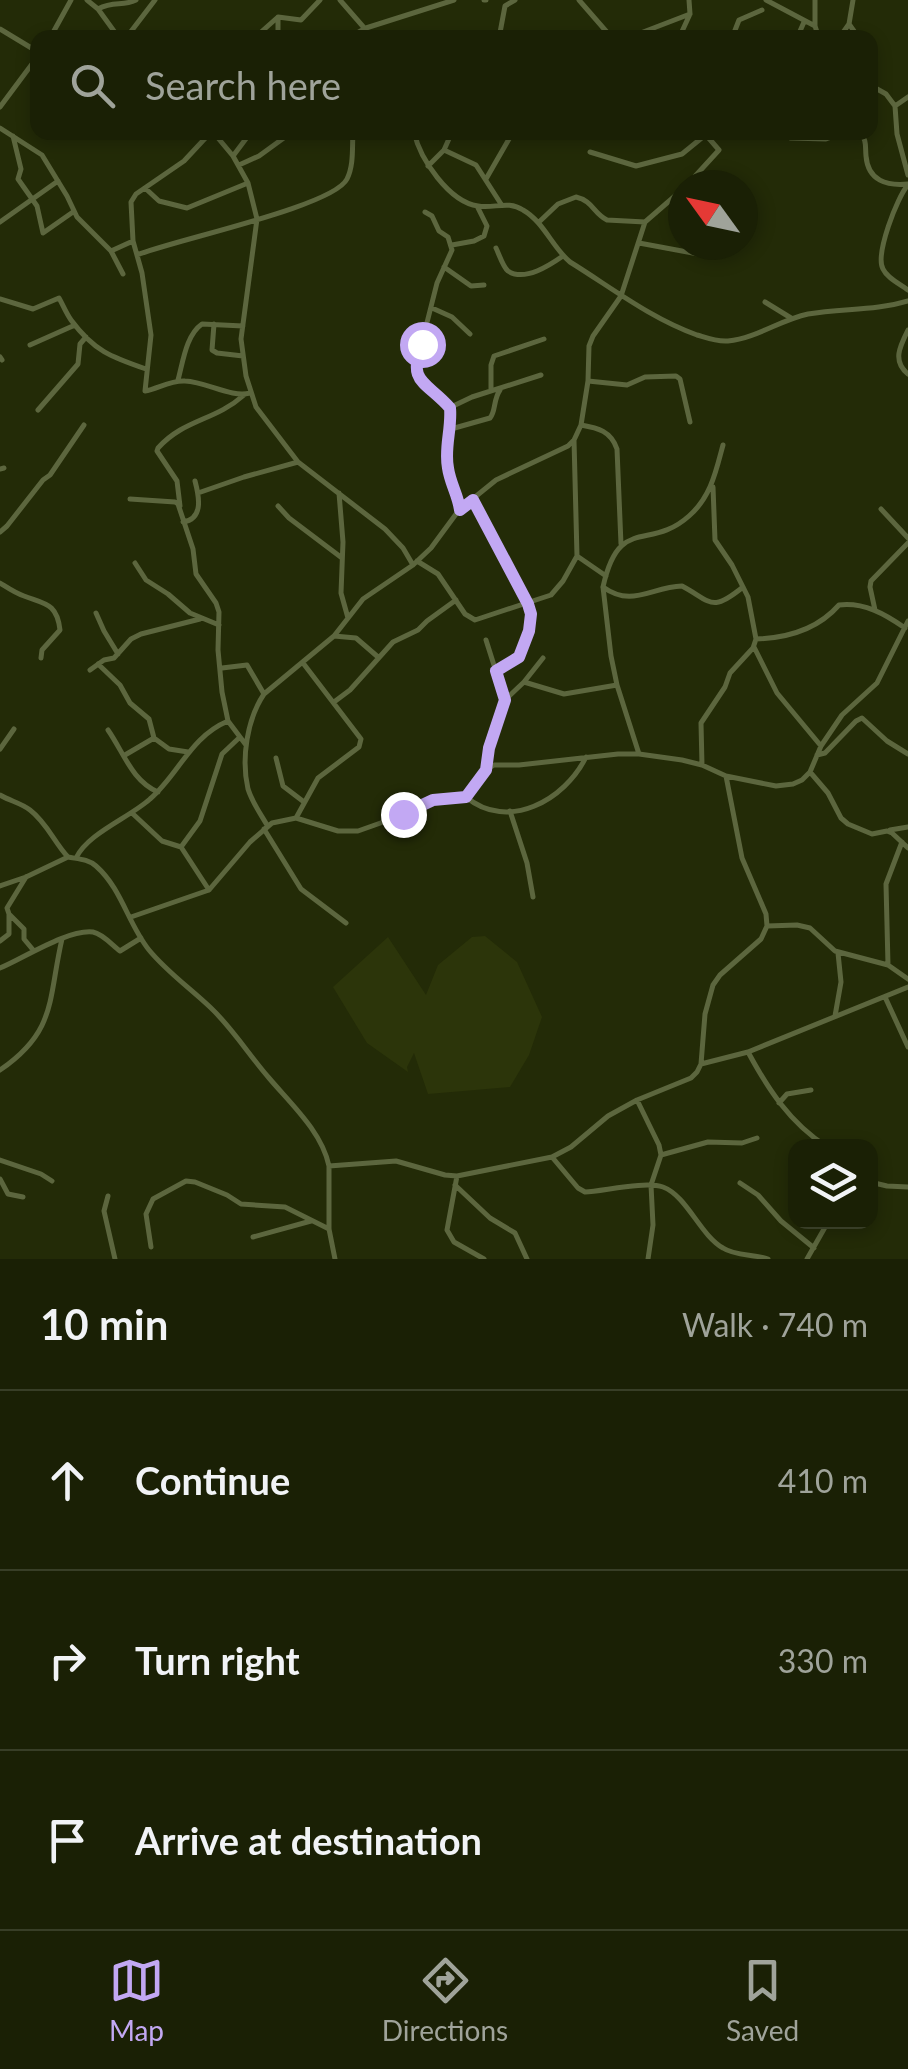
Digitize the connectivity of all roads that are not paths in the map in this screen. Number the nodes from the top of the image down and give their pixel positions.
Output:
1 (71, 0) edge
2 (87, 0) edge
3 (136, 0) edge
4 (155, 0) edge
5 (320, 0) edge
6 (340, 0) edge
7 (454, 0) edge
8 (515, 0) edge
9 (579, 0) edge
10 (689, 0) edge
11 (766, 0) edge
12 (814, 0) edge
13 (853, 0) edge
14 (98, 9) junction
15 (762, 10) dead end
16 (690, 14) junction
17 (278, 17) junction
18 (804, 20) junction
19 (849, 24) junction
20 (815, 26) junction
21 (366, 28) junction
22 (0, 29) edge
23 (54, 30) edge
24 (115, 30) edge
25 (129, 30) edge
26 (263, 30) edge
27 (278, 30) edge
28 (362, 30) edge
29 (501, 30) edge
30 (605, 30) edge
31 (648, 30) edge
32 (683, 30) edge
33 (735, 30) edge
34 (801, 30) edge
35 (816, 30) edge
36 (844, 30) edge
37 (853, 30) edge
38 (30, 49) edge
39 (30, 65) edge
40 (878, 90) edge
41 (908, 97) edge
42 (0, 106) edge
43 (895, 106) junction
44 (0, 128) edge
45 (13, 136) junction
46 (205, 140) edge
47 (219, 140) edge
48 (246, 140) edge
49 (281, 140) edge
50 (353, 140) edge
51 (416, 140) edge
52 (448, 140) edge
53 (506, 140) edge
54 (700, 140) edge
55 (712, 140) edge
56 (865, 140) edge
57 (444, 150) junction
58 (590, 152) dead end
59 (233, 156) junction
60 (238, 165) junction
61 (428, 166) junction
62 (701, 170) edge
63 (908, 175) edge
64 (486, 180) junction
65 (58, 182) junction
66 (248, 183) junction
67 (908, 185) edge
68 (145, 188) junction
69 (32, 198) junction
70 (668, 202) edge
71 (501, 204) junction
72 (477, 206) junction
73 (74, 212) junction
74 (425, 212) dead end
75 (257, 219) junction
76 (0, 222) edge
77 (538, 222) junction
78 (645, 222) junction
79 (133, 240) junction
80 (639, 244) junction
81 (452, 245) junction
82 (496, 248) dead end
83 (668, 249) edge
84 (111, 251) junction
85 (137, 255) junction
86 (563, 256) junction
87 (444, 267) junction
88 (122, 274) dead end
89 (484, 285) dead end
90 (908, 290) edge
91 (621, 296) junction
92 (0, 299) edge
93 (908, 301) edge
94 (765, 302) dead end
95 (432, 308) junction
96 (791, 318) junction
97 (214, 324) junction
98 (76, 325) junction
99 (243, 326) junction
100 (908, 330) edge
101 (470, 334) dead end
102 (86, 337) junction
103 (544, 339) dead end
104 (30, 345) dead end
105 (244, 356) junction
106 (146, 369) junction
107 (908, 374) edge
108 (541, 375) dead end
109 (178, 380) junction
110 (588, 381) junction
111 (502, 388) junction
112 (490, 390) junction
113 (247, 394) junction
114 (450, 408) junction
115 (38, 410) dead end
116 (690, 422) dead end
117 (84, 425) dead end
118 (581, 425) junction
119 (451, 429) junction
120 (574, 440) junction
121 (723, 445) dead end
122 (298, 462) junction
123 (195, 480) dead end
124 (713, 484) junction
125 (198, 493) junction
126 (340, 493) junction
127 (130, 498) dead end
128 (473, 500) junction
129 (278, 506) dead end
130 (881, 509) dead end
131 (180, 510) junction
132 (460, 510) junction
133 (183, 522) junction
134 (0, 532) edge
135 (908, 541) edge
136 (620, 544) junction
137 (577, 556) junction
138 (342, 558) junction
139 (135, 563) dead end
140 (415, 563) junction
141 (606, 576) junction
142 (0, 582) edge
143 (603, 586) junction
144 (743, 587) junction
145 (456, 600) junction
146 (528, 604) junction
147 (875, 610) junction
148 (96, 613) dead end
149 (348, 618) junction
150 (200, 619) junction
151 (906, 624) edge
152 (219, 625) junction
153 (334, 636) junction
154 (900, 638) junction
155 (908, 638) edge
156 (486, 640) dead end
157 (755, 643) junction
158 (118, 654) junction
159 (378, 657) junction
160 (41, 658) dead end
161 (543, 658) dead end
162 (303, 663) junction
163 (98, 664) junction
164 (222, 668) junction
165 (90, 670) dead end
166 (496, 671) junction
167 (524, 682) junction
168 (616, 686) junction
169 (264, 694) junction
170 (505, 700) junction
171 (334, 702) junction
172 (228, 720) junction
173 (14, 729) dead end
174 (108, 730) dead end
175 (240, 737) junction
176 (154, 738) junction
177 (246, 746) junction
178 (821, 746) junction
179 (0, 750) edge
180 (188, 752) junction
181 (640, 754) junction
182 (908, 754) edge
183 (125, 755) junction
184 (817, 756) junction
185 (587, 757) junction
186 (276, 758) dead end
187 (702, 765) junction
188 (486, 770) junction
189 (810, 772) junction
190 (726, 776) junction
191 (158, 792) junction
192 (0, 794) edge
193 (466, 797) junction
194 (304, 802) junction
195 (510, 812) junction
196 (132, 813) junction
197 (296, 818) junction
198 (266, 827) junction
199 (908, 827) edge
200 (887, 831) junction
201 (906, 844) edge
202 (180, 847) junction
203 (68, 857) junction
204 (76, 858) junction
205 (26, 877) junction
206 (0, 886) edge
207 (209, 890) junction
208 (533, 897) dead end
209 (9, 914) junction
210 (131, 917) junction
211 (346, 923) dead end
212 (768, 926) junction
213 (141, 938) junction
214 (62, 939) junction
215 (0, 940) edge
216 (34, 951) junction
217 (838, 953) junction
218 (888, 966) junction
219 (0, 968) edge
220 (908, 983) edge
221 (885, 997) junction
222 (835, 1016) junction
223 (908, 1047) edge
224 (748, 1052) junction
225 (702, 1064) junction
226 (0, 1070) edge
227 (811, 1090) dead end
228 (636, 1100) junction
229 (779, 1104) junction
230 (757, 1138) dead end
231 (815, 1139) edge
232 (661, 1155) junction
233 (552, 1157) junction
234 (0, 1160) edge
235 (329, 1166) junction
236 (457, 1176) junction
237 (0, 1179) edge
238 (52, 1181) dead end
239 (740, 1183) dead end
240 (878, 1184) edge
241 (455, 1185) junction
242 (651, 1186) junction
243 (908, 1187) edge
244 (108, 1196) dead end
245 (23, 1198) dead end
246 (310, 1221) junction
247 (329, 1228) junction
248 (824, 1229) edge
249 (254, 1238) dead end
250 (151, 1248) dead end
251 (814, 1248) junction
252 (115, 1259) edge
253 (335, 1259) edge
254 (484, 1259) edge
255 (527, 1259) edge
256 (648, 1259) edge
257 (768, 1259) edge
258 (807, 1259) edge

1 - 23 street
2 - 14 street
3 - 14 street
4 - 25 street
5 - 17 street
6 - 21 street
7 - 21 street
8 - 29 street
9 - 30 street
10 - 16 street
11 - 18 street
12 - 20 street
13 - 19 street
14 - 24 street
15 - 33 street
16 - 31 street
16 - 32 street
17 - 26 street
17 - 27 street
18 - 20 street
18 - 34 street
19 - 36 street
19 - 37 street
20 - 35 street
21 - 28 street
22 - 38 street
39 - 42 street
40 - 43 street
41 - 43 street
43 - 63 street
44 - 45 street
45 - 65 street
45 - 69 street
46 - 68 street
47 - 59 street
48 - 59 street
49 - 60 street
50 - 75 street
51 - 61 street
52 - 57 street
53 - 64 street
54 - 58 street
55 - 62 street
56 - 67 street
57 - 61 street
57 - 64 street
59 - 60 street
60 - 66 street
61 - 72 street
64 - 71 street
65 - 69 street
65 - 73 street
66 - 68 street
66 - 75 street
67 - 90 street
68 - 79 street
69 - 73 street
69 - 76 street
70 - 78 street
71 - 72 street
71 - 77 street
72 - 81 street
73 - 84 street
74 - 81 street
75 - 85 street
75 - 99 street
77 - 78 street
77 - 86 street
78 - 80 street
79 - 84 street
79 - 85 street
80 - 83 street
80 - 91 street
81 - 87 street
82 - 86 street
84 - 88 street
85 - 106 street
86 - 91 street
87 - 89 street
87 - 95 street
91 - 96 street
91 - 110 street
92 - 98 street
93 - 96 street
94 - 96 street
95 - 101 street
95 - 114 street
97 - 99 street
97 - 105 street
97 - 109 street
98 - 102 street
98 - 104 street
99 - 105 street
100 - 107 street
102 - 106 street
102 - 115 street
103 - 112 street
105 - 113 street
106 - 109 street
108 - 111 street
109 - 113 street
110 - 116 street
110 - 118 street
111 - 112 street
111 - 119 street
112 - 114 street
113 - 122 street
113 - 131 street
114 - 119 street
117 - 134 street
118 - 120 street
118 - 136 street
119 - 132 street
120 - 128 street
120 - 137 street
121 - 124 street
122 - 125 street
122 - 126 street
123 - 125 street
124 - 136 street
124 - 144 street
125 - 133 street
126 - 138 street
126 - 140 street
127 - 131 street
128 - 132 street
128 - 146 street
129 - 138 street
130 - 135 street
131 - 133 street
132 - 140 street
133 - 152 street
135 - 147 street
136 - 141 street
137 - 141 street
137 - 146 street
138 - 149 street
139 - 150 street
140 - 145 street
140 - 149 street
141 - 143 street
142 - 160 street
143 - 144 street
143 - 168 street
144 - 157 street
145 - 146 street
145 - 159 street
146 - 166 street
147 - 151 street
147 - 157 street
148 - 158 street
149 - 153 street
150 - 152 street
150 - 158 street
151 - 154 street
152 - 164 street
153 - 159 street
153 - 162 street
154 - 155 street
154 - 178 street
156 - 166 street
157 - 178 street
157 - 187 street
158 - 163 street
159 - 171 street
161 - 167 street
162 - 169 street
162 - 171 street
163 - 165 street
163 - 176 street
164 - 169 street
164 - 172 street
166 - 170 street
167 - 168 street
167 - 170 street
168 - 181 street
169 - 177 street
170 - 188 street
171 - 194 street
172 - 175 street
172 - 180 street
173 - 179 street
174 - 183 street
175 - 177 street
175 - 202 street
176 - 180 street
176 - 183 street
177 - 198 street
178 - 184 street
180 - 191 street
181 - 185 street
181 - 187 street
182 - 184 street
183 - 191 street
184 - 189 street
185 - 188 street
185 - 195 street
186 - 194 street
187 - 190 street
188 - 193 street
189 - 190 street
189 - 200 street
190 - 212 street
191 - 196 street
192 - 203 street
193 - 195 street
193 - 197 street
194 - 197 street
195 - 208 street
196 - 202 street
196 - 204 street
197 - 198 street
198 - 207 street
198 - 211 street
199 - 200 street
200 - 201 street
201 - 218 street
202 - 207 street
203 - 204 street
203 - 205 street
204 - 210 street
205 - 206 street
205 - 209 street
207 - 210 street
209 - 215 street
209 - 216 street
210 - 213 street
212 - 217 street
212 - 225 street
213 - 214 street
213 - 235 street
214 - 216 street
214 - 226 street
216 - 219 street
217 - 218 street
217 - 222 street
218 - 220 street
220 - 221 street
221 - 222 street
221 - 223 street
222 - 224 street
224 - 225 street
224 - 229 street
225 - 228 street
227 - 229 street
228 - 232 street
228 - 233 street
229 - 231 street
230 - 232 street
232 - 242 street
233 - 236 street
233 - 242 street
234 - 238 street
235 - 236 street
235 - 247 street
236 - 241 street
237 - 245 street
239 - 251 street
240 - 243 street
241 - 254 street
241 - 255 street
242 - 256 street
242 - 257 street
244 - 252 street
246 - 247 street
246 - 249 street
246 - 250 street
247 - 253 street
248 - 251 street
251 - 258 street

